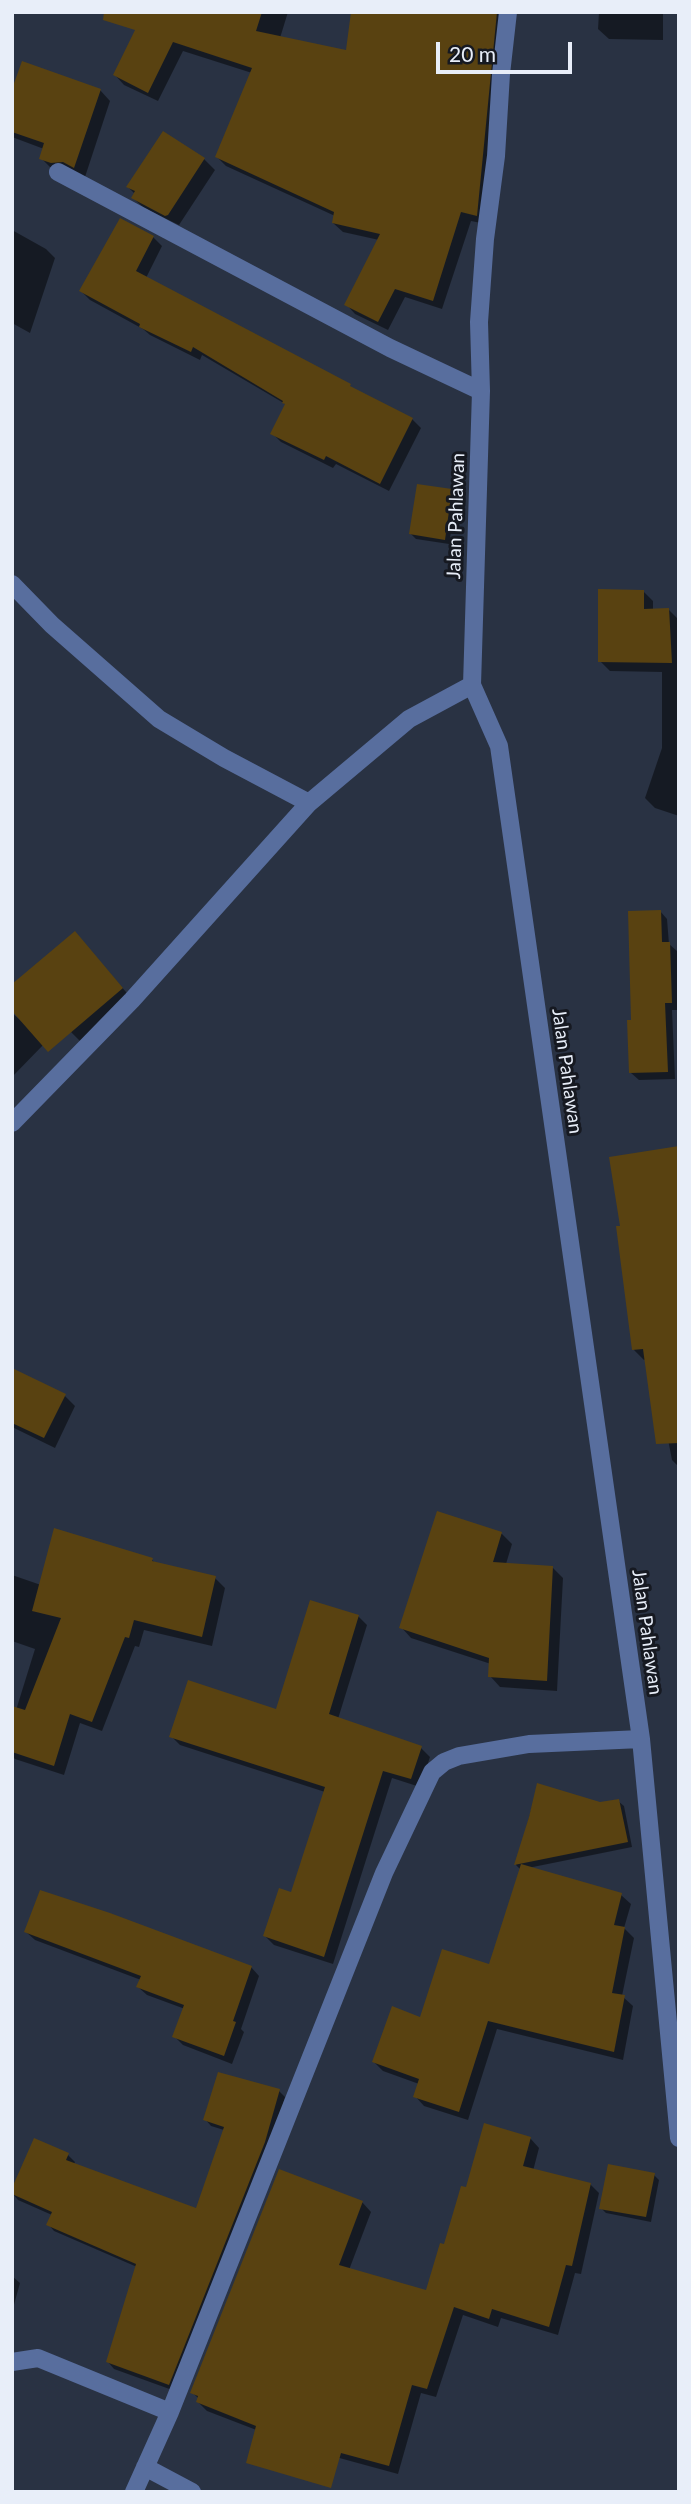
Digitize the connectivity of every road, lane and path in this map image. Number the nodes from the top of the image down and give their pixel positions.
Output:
1 (508, 12) edge
2 (58, 172) dead end
3 (481, 391) junction
4 (12, 584) edge
5 (472, 685) junction
6 (309, 803) junction
7 (12, 1123) edge
8 (641, 1739) junction
9 (679, 2138) edge
10 (12, 2362) edge
11 (170, 2412) junction
12 (145, 2467) junction
13 (134, 2492) edge
14 (192, 2492) edge

1 - 3 street, Jalan Pahlawan
2 - 3 street
3 - 5 street, Jalan Pahlawan
4 - 6 street
5 - 6 street
5 - 8 street, Jalan Pahlawan
6 - 7 street
8 - 9 street, Jalan Pahlawan
8 - 11 street
10 - 11 street
11 - 12 street
12 - 13 street
12 - 14 street

